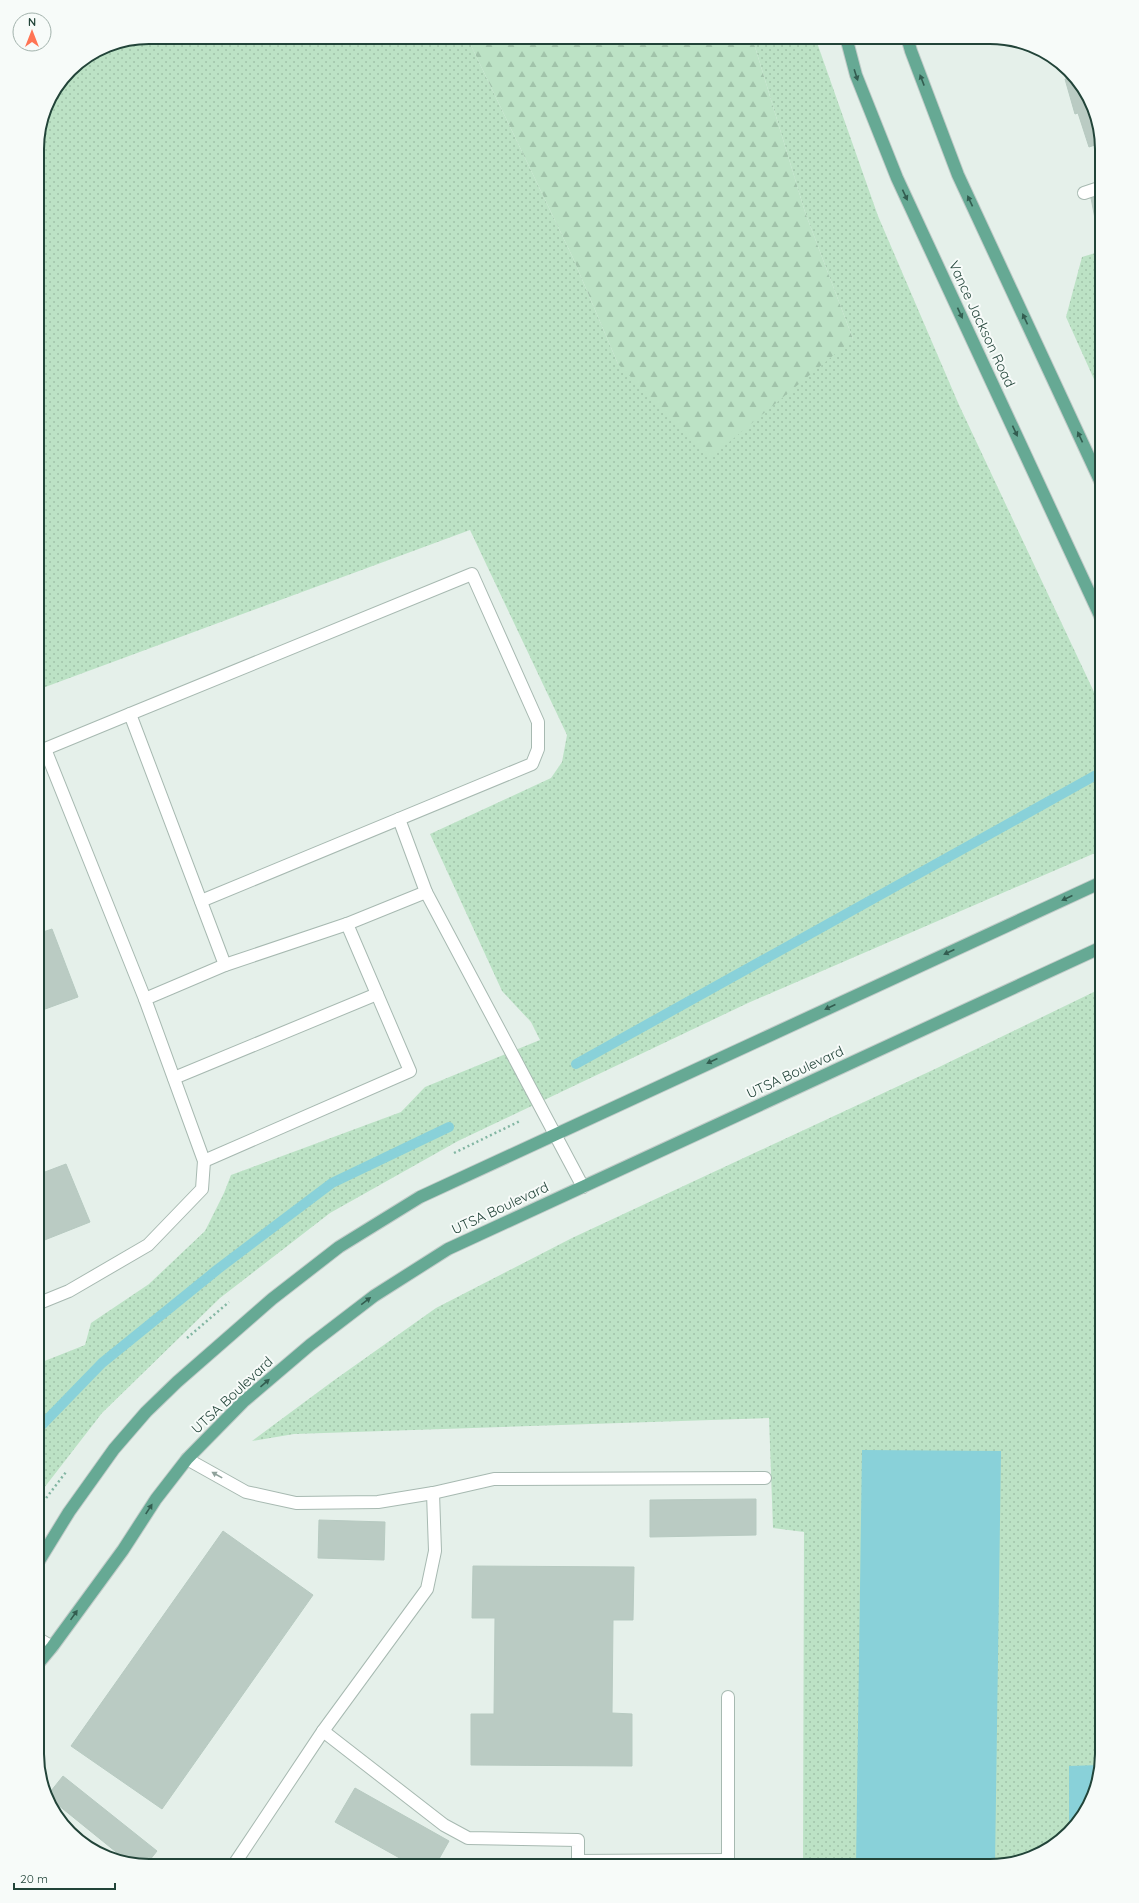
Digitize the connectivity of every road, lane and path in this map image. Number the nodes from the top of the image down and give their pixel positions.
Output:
1 (848, 44) edge
2 (910, 44) edge
3 (1095, 189) edge
4 (1084, 193) dead end
5 (1095, 470) edge
6 (1095, 605) edge
7 (130, 714) junction
8 (399, 819) junction
9 (1095, 885) edge
10 (426, 892) junction
11 (201, 901) junction
12 (347, 924) junction
13 (1095, 950) edge
14 (225, 965) junction
15 (377, 994) junction
16 (145, 999) junction
17 (174, 1078) junction
18 (554, 1134) junction
19 (204, 1161) junction
20 (583, 1187) junction
21 (44, 1301) edge
22 (188, 1459) junction
23 (765, 1478) dead end
24 (433, 1493) junction
25 (44, 1553) edge
26 (44, 1642) edge
27 (52, 1647) junction
28 (44, 1657) edge
29 (728, 1697) dead end
30 (323, 1731) junction
31 (238, 1859) edge
32 (578, 1859) edge
33 (728, 1859) edge

1 -> 6 main road, Vance Jackson Road
5 -> 2 main road
3 - 4 street
7 - 8 street
7 - 11 street
7 - 16 street
8 - 10 street
8 - 11 street
9 -> 18 main road
10 - 12 street
10 - 18 street
11 - 14 street
12 - 14 street
12 - 15 street
13 - 20 main road, UTSA Boulevard
14 - 16 street
15 - 17 street
15 - 19 street
16 - 17 street
17 - 19 street
18 - 20 street
18 - 25 main road
19 - 21 street
22 -> 20 main road, UTSA Boulevard
24 -> 22 street
27 -> 22 main road, UTSA Boulevard
23 - 24 street
24 - 30 street
26 - 27 street
27 - 28 main road, UTSA Boulevard
29 - 33 street
30 - 31 street
30 - 32 street

